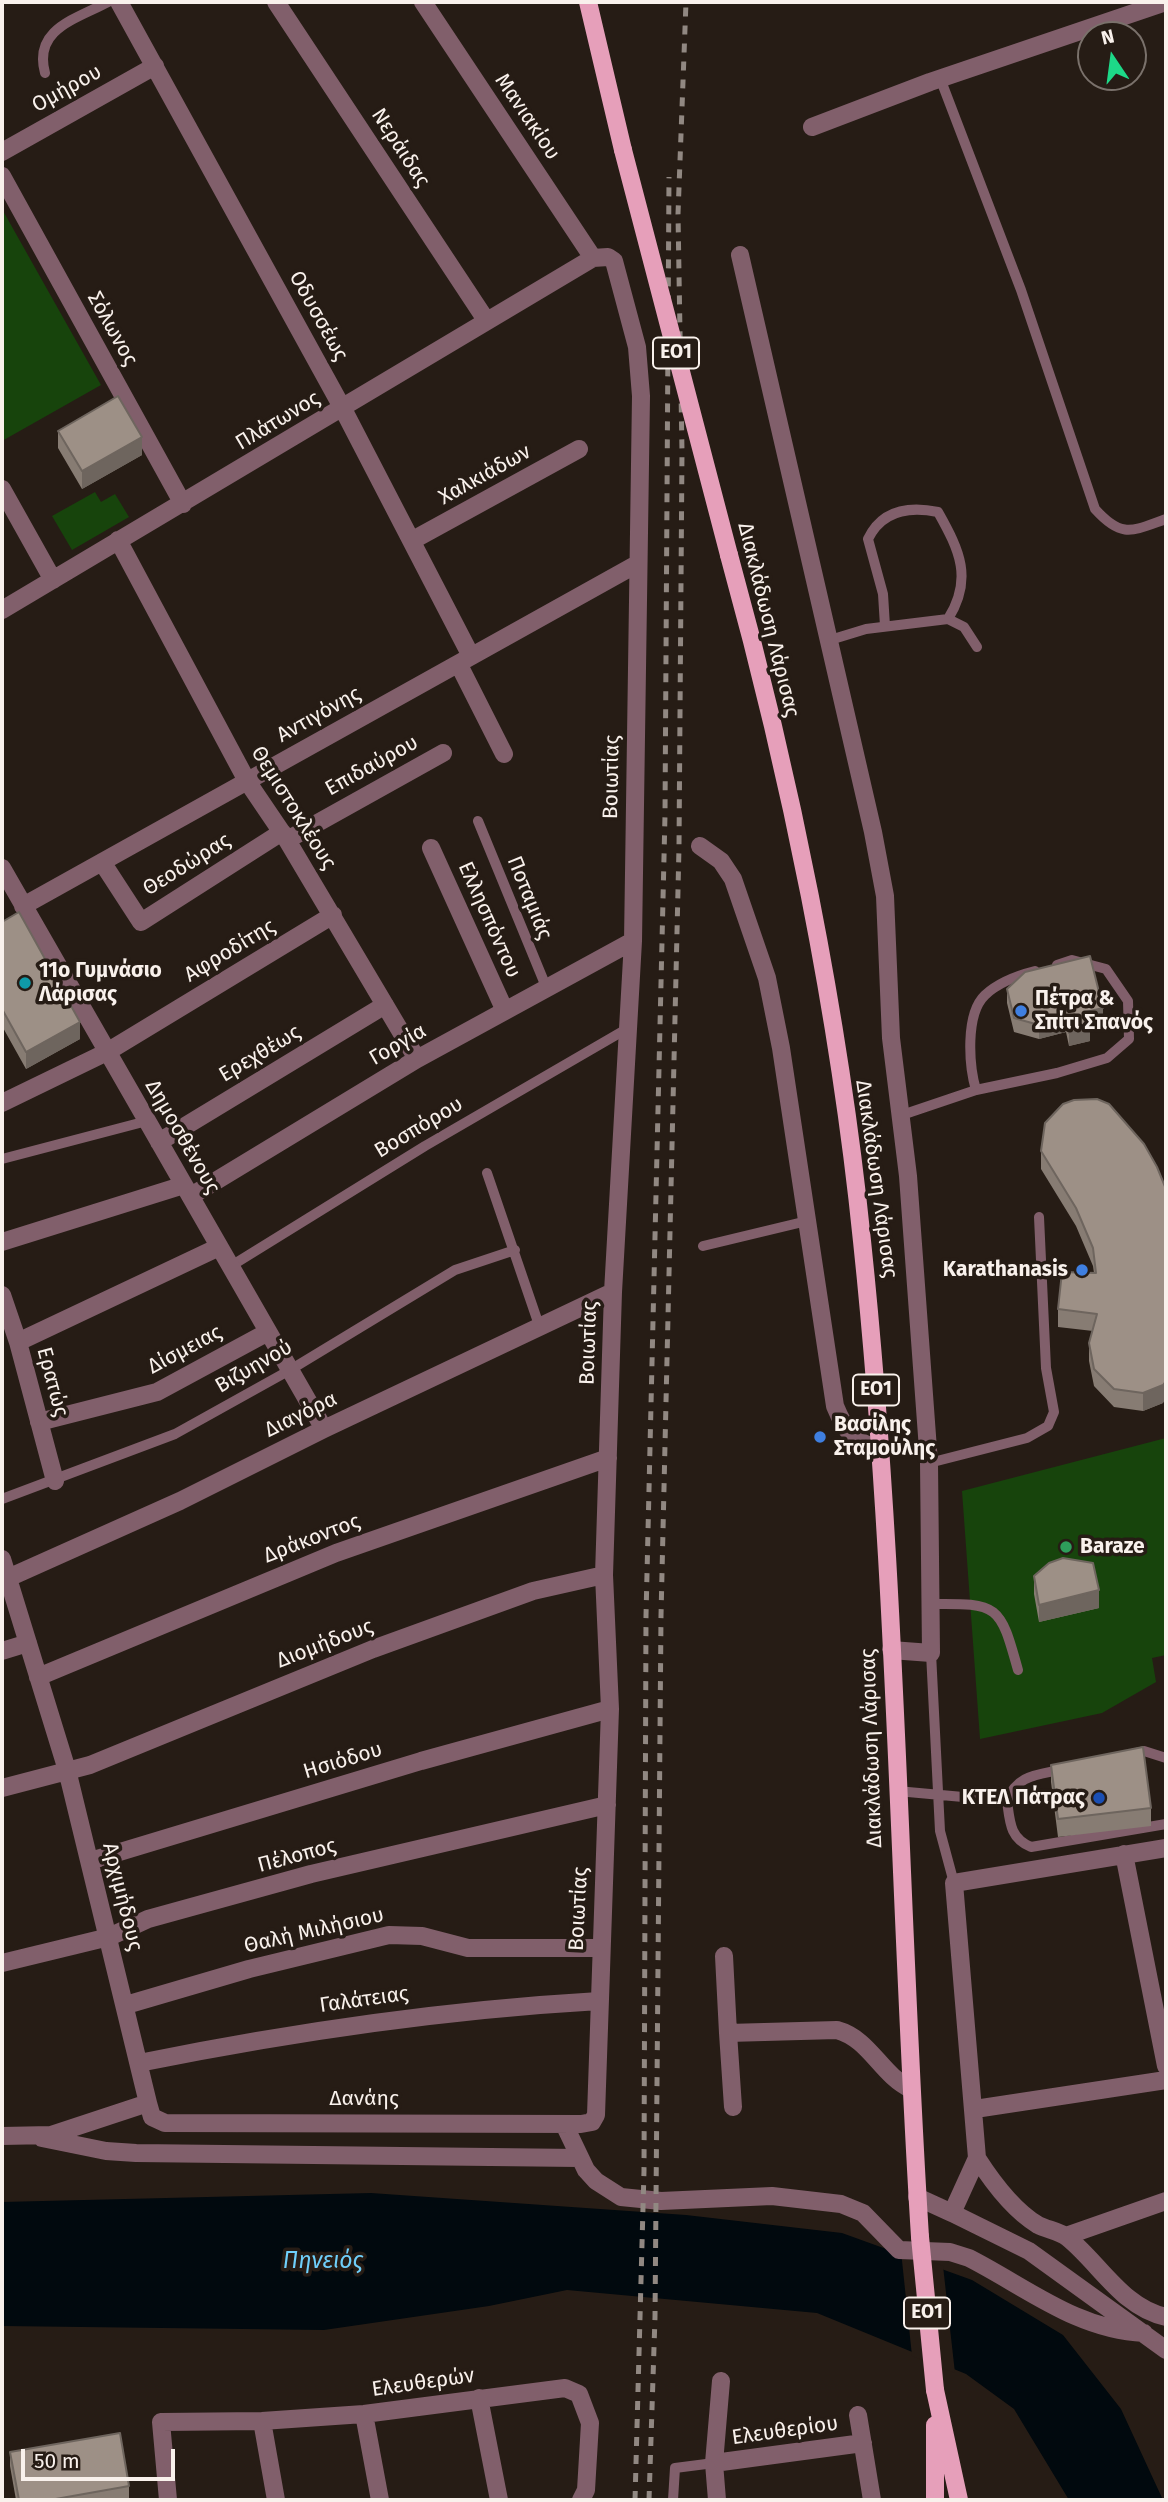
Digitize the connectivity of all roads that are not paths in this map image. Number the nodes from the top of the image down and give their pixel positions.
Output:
1 (108, 2) edge
2 (119, 2) edge
3 (276, 2) edge
4 (423, 2) edge
5 (588, 2) edge
6 (1160, 3) edge
7 (155, 66) junction
8 (45, 73) dead end
9 (940, 78) junction
10 (811, 127) dead end
11 (2, 152) edge
12 (2, 176) edge
13 (740, 255) dead end
14 (593, 258) junction
15 (486, 320) junction
16 (343, 409) junction
17 (579, 449) dead end
18 (2, 489) edge
19 (183, 504) junction
20 (1166, 519) edge
21 (118, 540) junction
22 (413, 540) junction
23 (637, 564) junction
24 (53, 580) junction
25 (2, 610) edge
26 (948, 619) junction
27 (885, 626) junction
28 (830, 640) junction
29 (977, 647) dead end
30 (465, 660) junction
31 (443, 753) dead end
32 (505, 754) dead end
33 (247, 781) junction
34 (478, 821) dead end
35 (285, 836) junction
36 (700, 846) dead end
37 (431, 848) dead end
38 (102, 862) junction
39 (2, 868) edge
40 (23, 906) junction
41 (333, 915) junction
42 (633, 941) junction
43 (547, 989) junction
44 (385, 1005) junction
45 (505, 1011) junction
46 (630, 1027) junction
47 (107, 1052) junction
48 (416, 1059) junction
49 (976, 1090) junction
50 (2, 1103) edge
51 (899, 1116) junction
52 (147, 1121) junction
53 (159, 1142) junction
54 (2, 1159) edge
55 (487, 1173) dead end
56 (187, 1191) junction
57 (1039, 1217) dead end
58 (807, 1221) junction
59 (2, 1242) edge
60 (219, 1247) junction
61 (703, 1247) dead end
62 (515, 1250) junction
63 (231, 1266) junction
64 (613, 1292) junction
65 (2, 1295) edge
66 (540, 1328) junction
67 (268, 1332) junction
68 (18, 1342) junction
69 (290, 1370) junction
70 (39, 1422) junction
71 (324, 1429) junction
72 (881, 1451) junction
73 (608, 1458) junction
74 (929, 1464) junction
75 (55, 1481) junction
76 (2, 1499) edge
77 (2, 1559) edge
78 (604, 1574) junction
79 (8, 1578) junction
80 (931, 1604) junction
81 (28, 1643) junction
82 (891, 1650) junction
83 (2, 1651) edge
84 (931, 1653) junction
85 (1018, 1670) dead end
86 (38, 1676) junction
87 (610, 1709) junction
88 (1118, 1757) edge
89 (1166, 1758) edge
90 (1080, 1765) edge
91 (67, 1770) junction
92 (2, 1788) edge
93 (897, 1791) junction
94 (939, 1794) junction
95 (1007, 1801) junction
96 (607, 1805) junction
97 (1166, 1824) edge
98 (1166, 1848) edge
99 (1124, 1854) junction
100 (90, 1861) junction
101 (954, 1883) junction
102 (109, 1937) junction
103 (599, 1948) junction
104 (724, 1956) dead end
105 (2, 1963) edge
106 (599, 2001) junction
107 (125, 2005) junction
108 (728, 2033) junction
109 (139, 2063) junction
110 (1166, 2066) edge
111 (1166, 2080) edge
112 (911, 2089) junction
113 (148, 2103) junction
114 (733, 2107) dead end
115 (975, 2109) junction
116 (592, 2122) joint
117 (564, 2124) junction
118 (2, 2136) edge
119 (38, 2137) junction
120 (579, 2158) junction
121 (977, 2158) junction
122 (917, 2196) junction
123 (1166, 2201) edge
124 (952, 2213) junction
125 (1066, 2236) junction
126 (1166, 2317) edge
127 (1144, 2333) junction
128 (1166, 2350) edge
129 (721, 2381) dead end
130 (935, 2390) junction
131 (479, 2398) junction
132 (364, 2414) junction
133 (858, 2414) dead end
134 (262, 2421) junction
135 (863, 2443) junction
136 (714, 2463) junction
137 (168, 2500) edge
138 (276, 2500) edge
139 (380, 2500) edge
140 (499, 2500) edge
141 (581, 2500) edge
142 (673, 2500) edge
143 (717, 2500) edge
144 (872, 2500) edge
145 (934, 2500) edge
146 (959, 2500) edge

1 - 8 lane
2 - 7 street, Οδυσσέως
3 - 15 street, Νεράιδας
4 - 14 street, Μανιακίου
5 - 72 main road, Διακλάδωση Λάρισας / ΕΟ1, bridge
6 - 9 street
7 - 11 street, Ομήρου
7 - 16 street, Οδυσσέως
9 - 10 street
9 - 20 lane
12 - 19 street, Σόλωνος
13 - 28 street
14 - 15 street, Πλάτωνος
14 - 23 street, Βοιωτίας
15 - 16 street, Πλάτωνος
16 - 19 street, Πλάτωνος
16 - 22 street, Οδυσσέως
17 - 22 street, Χαλκιάδων
18 - 24 street
19 - 21 street, Πλάτωνος
21 - 24 street, Πλάτωνος
21 - 33 street, Θεμιστοκλέους
22 - 30 street, Οδυσσέως
23 - 30 street, Αντιγόνης
23 - 42 street, Βοιωτίας
24 - 25 street, Πλάτωνος
26 - 27 lane
26 - 27 lane
26 - 29 lane
27 - 28 lane
28 - 51 street
30 - 32 street, Οδυσσέως
30 - 33 street, Αντιγόνης
31 - 35 street, Επιδαύρου
33 - 35 street, Θεμιστοκλέους
33 - 38 street, Αντιγόνης
34 - 43 lane, Ποταμιάς
35 - 38 street, Θεοδώρας
35 - 41 street, Θεμιστοκλέους
36 - 58 street
37 - 45 street, Ελλησπόντου
38 - 40 street, Αντιγόνης
39 - 40 street, Δημοσθένους
40 - 47 street, Δημοσθένους
41 - 44 street, Θεμιστοκλέους
41 - 47 street, Αφροδίτης
42 - 43 street, Γοργία
42 - 46 street, Βοιωτίας
43 - 45 street, Γοργία
44 - 48 street, Θεμιστοκλέους
44 - 53 street, Ερεχθέως
45 - 48 street, Γοργία
46 - 63 lane, Βοσπόρου
46 - 64 street, Βοιωτίας
47 - 50 street, Αφροδίτης
47 - 52 street, Δημοσθένους
48 - 56 street, Γοργία
49 - 49 lane
49 - 51 lane
51 - 74 street
52 - 53 street, Δημοσθένους
52 - 54 lane
53 - 56 street, Δημοσθένους
55 - 62 lane
56 - 59 street, Γοργία
56 - 60 street, Δημοσθένους
57 - 74 lane
58 - 61 lane
58 - 72 street
60 - 63 street, Δημοσθένους
60 - 68 street
62 - 66 lane
62 - 69 lane, Βιζυηνού
63 - 67 street, Δημοσθένους
64 - 66 street, Διαγόρα
64 - 73 street, Βοιωτίας
65 - 68 street, Ερατώς
66 - 71 street, Διαγόρα
67 - 69 street, Δημοσθένους
67 - 70 street, Δίσμειας
68 - 70 street, Ερατώς
69 - 71 street, Δημοσθένους
69 - 75 lane, Βιζυηνού
70 - 75 street, Ερατώς
71 - 79 street, Διαγόρα
72 - 82 main road, Διακλάδωση Λάρισας / ΕΟ1
73 - 78 street, Βοιωτίας
73 - 86 street, Δράκοντος
74 - 80 street
75 - 76 lane, Βιζυηνού
77 - 79 street, Αρχιμήδους
78 - 87 street, Βοιωτίας
78 - 91 street, Διομήδους
79 - 81 street, Αρχιμήδους
80 - 84 street
80 - 85 lane
81 - 83 street
81 - 86 street, Αρχιμήδους
82 - 84 street
82 - 93 main road, Διακλάδωση Λάρισας / ΕΟ1
84 - 94 lane
86 - 91 street, Αρχιμήδους
87 - 96 street, Βοιωτίας
87 - 100 street, Ησιόδου
88 - 89 lane
90 - 95 lane
91 - 92 street, Διομήδους
91 - 100 street, Αρχιμήδους
93 - 94 lane
93 - 112 main road, Διακλάδωση Λάρισας / ΕΟ1
94 - 95 lane
94 - 101 lane
95 - 97 lane
96 - 102 street, Πέλοπος
96 - 103 street, Βοιωτίας
98 - 99 street
99 - 101 street
99 - 110 street
100 - 102 street, Αρχιμήδους
101 - 115 street
102 - 105 street, Πέλοπος
102 - 107 street, Αρχιμήδους
103 - 106 street, Βοιωτίας
103 - 107 street, Θαλή Μιλήσιου
104 - 108 street
106 - 109 street, Γαλάτειας
106 - 116 street, Βοιωτίας
107 - 109 street, Αρχιμήδους
108 - 112 street
108 - 114 street
109 - 113 street, Αρχιμήδους
111 - 115 street
112 - 122 main road, Διακλάδωση Λάρισας / ΕΟ1
113 - 117 street, Δανάης
113 - 119 street
115 - 121 street
116 - 117 street, Δανάης
117 - 120 street
118 - 119 street
119 - 120 street
120 - 127 street
121 - 124 street
121 - 125 street
122 - 124 street
122 - 130 main road, Διακλάδωση Λάρισας / ΕΟ1, bridge
123 - 125 street
124 - 127 street
125 - 126 street
127 - 128 street
129 - 136 street, Ελευθερίου
130 - 145 main road, Διακλάδωση Λάρισας / ΕΟ1
130 - 146 main road, Διακλάδωση Λάρισας / ΕΟ1
131 - 132 street, Ελευθερών
131 - 140 street
131 - 141 street, Ελευθερών
132 - 134 street, Ελευθερών
132 - 139 street
133 - 135 street
134 - 137 street, Ελευθερών
134 - 138 street
135 - 136 street, Ελευθερίου
135 - 144 street
136 - 142 lane
136 - 143 street, Ελευθερίου

